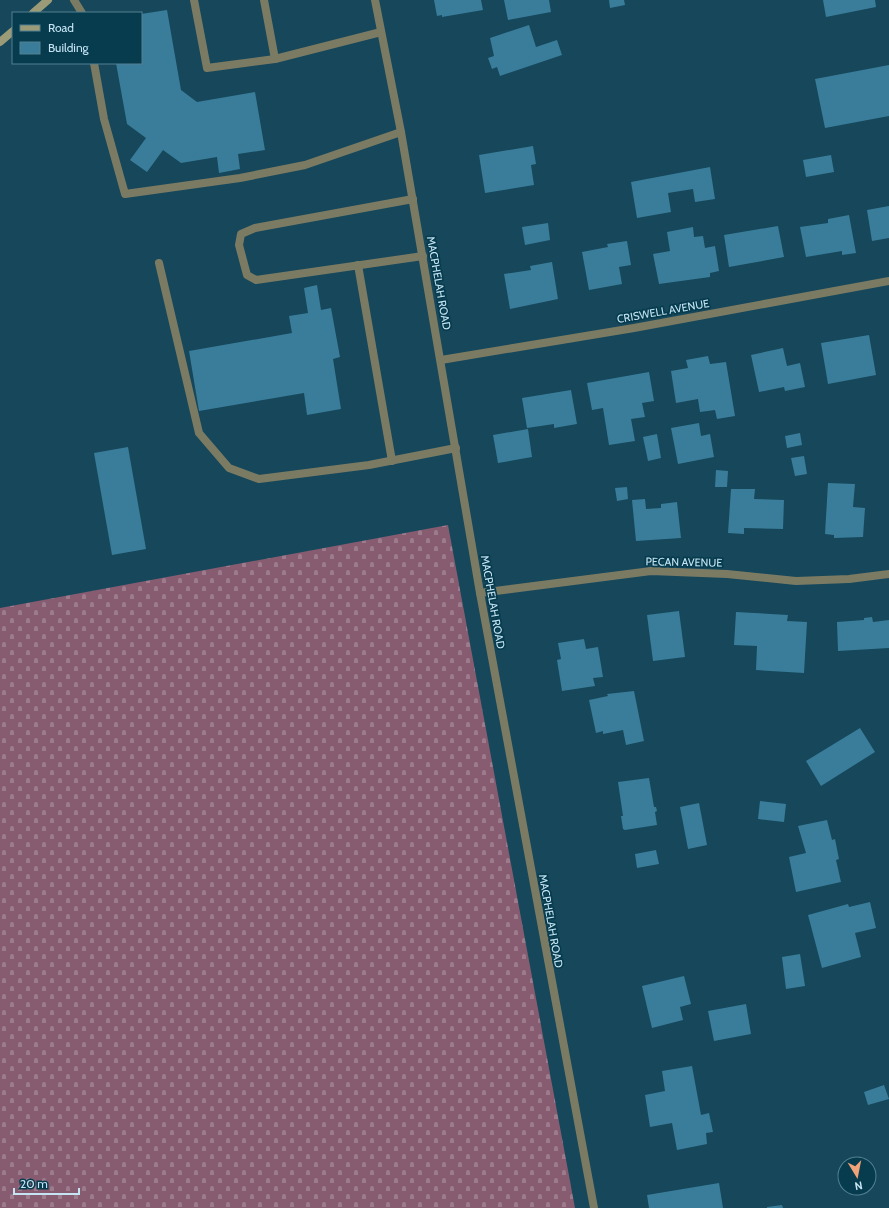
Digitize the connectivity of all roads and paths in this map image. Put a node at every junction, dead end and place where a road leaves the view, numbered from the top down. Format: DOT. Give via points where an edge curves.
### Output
graph roads {
  1 [pos="48,0"];
  2 [pos="74,0"];
  3 [pos="194,0"];
  4 [pos="264,0"];
  5 [pos="375,0"];
  6 [pos="34,12"];
  7 [pos="81,12"];
  8 [pos="12,32"];
  9 [pos="381,32"];
  10 [pos="0,42"];
  11 [pos="275,60"];
  12 [pos="94,64"];
  13 [pos="401,132"];
  14 [pos="412,199"];
  15 [pos="422,256"];
  16 [pos="159,263"];
  17 [pos="358,265"];
  18 [pos="889,281"];
  19 [pos="441,360"];
  20 [pos="456,448"];
  21 [pos="392,461"];
  22 [pos="889,574"];
  23 [pos="480,593"];
  24 [pos="594,1208"];
  1 -- 6 [label="main road"];
  2 -- 7 [label="street"];
  3 -- 11 [label="street" via="207,68"];
  4 -- 11 [label="street"];
  5 -- 9 [label="street, MACPHELAH ROAD"];
  8 -- 10 [label="main road"];
  9 -- 11 [label="street"];
  9 -- 13 [label="street, MACPHELAH ROAD"];
  12 -- 13 [label="street" via="104,119 125,194 240,178 305,165"];
  13 -- 14 [label="street, MACPHELAH ROAD"];
  14 -- 15 [label="street, MACPHELAH ROAD"];
  14 -- 17 [label="street" via="255,228 241,234 239,245 247,275 256,280"];
  15 -- 17 [label="street"];
  15 -- 19 [label="street, MACPHELAH ROAD"];
  16 -- 21 [label="street" via="199,433 229,468 259,479"];
  17 -- 21 [label="street"];
  18 -- 19 [label="street, CRISWELL AVENUE" via="634,328"];
  19 -- 20 [label="street, MACPHELAH ROAD"];
  20 -- 21 [label="street"];
  20 -- 23 [label="street, MACPHELAH ROAD"];
  22 -- 23 [label="street, PECAN AVENUE" via="796,581 727,574 651,571"];
  23 -- 24 [label="street, MACPHELAH ROAD"];
}
